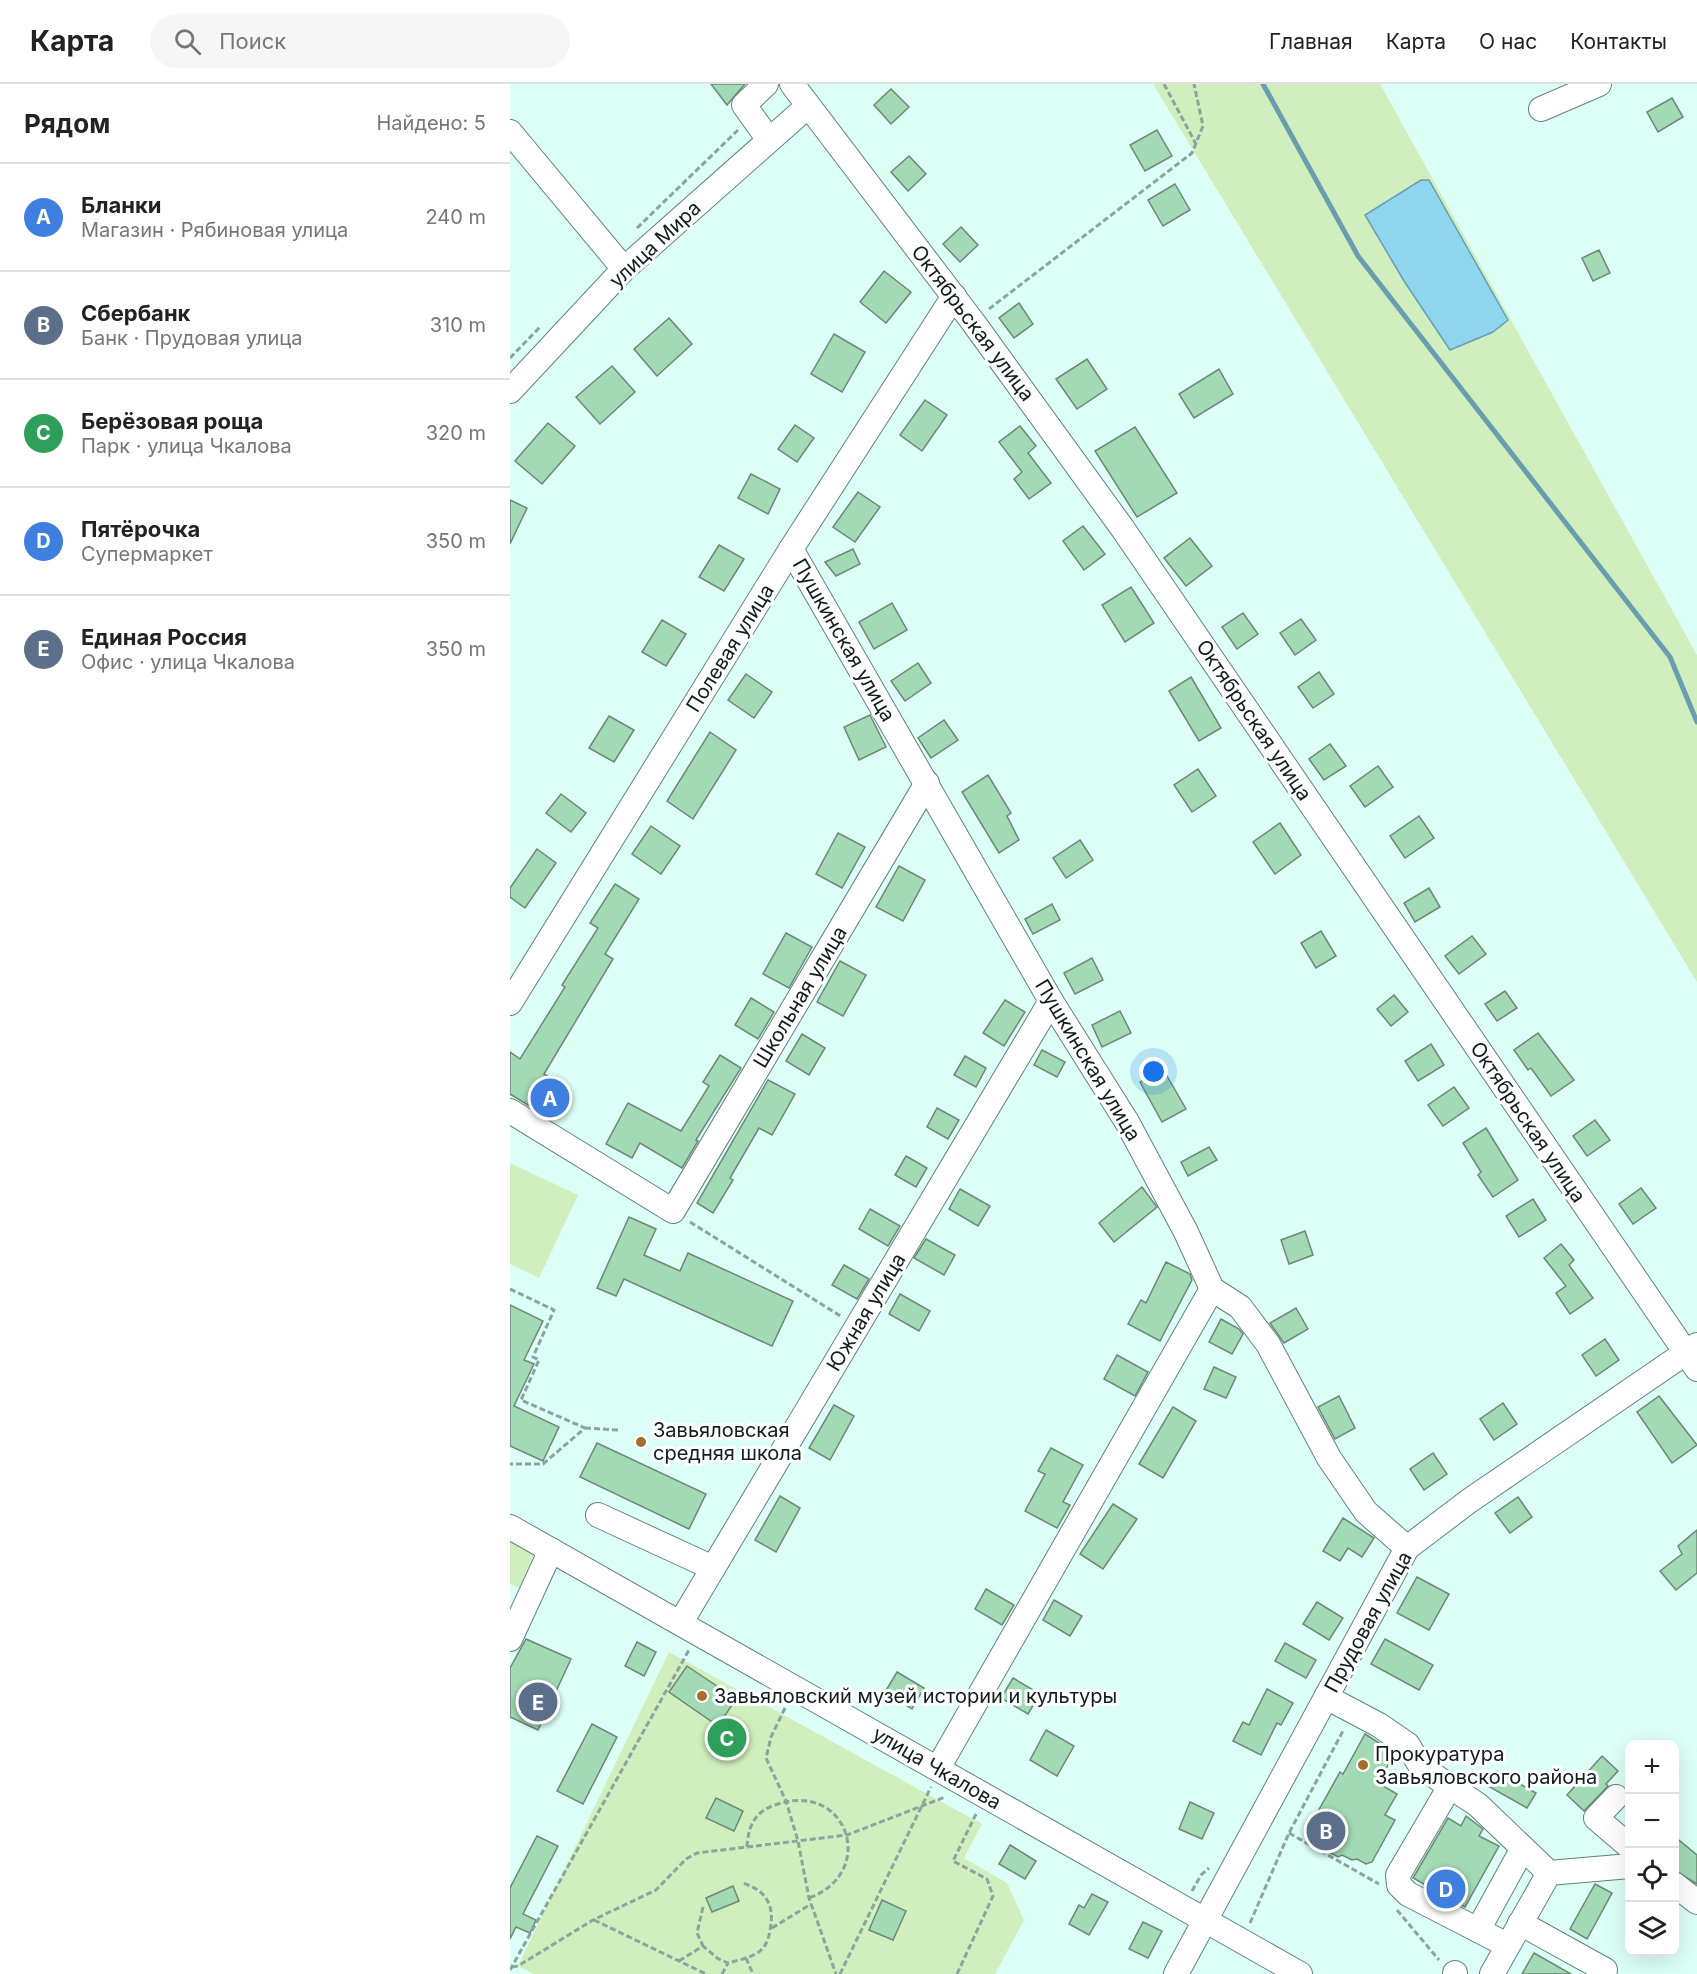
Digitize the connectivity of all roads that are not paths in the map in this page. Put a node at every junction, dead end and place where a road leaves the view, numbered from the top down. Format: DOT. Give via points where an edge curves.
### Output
graph roads {
  1 [pos="766,84"];
  2 [pos="1599,84"];
  3 [pos="800,91"];
  4 [pos="1540,109"];
  5 [pos="510,132"];
  6 [pos="769,140"];
  7 [pos="624,269"];
  8 [pos="954,296"];
  9 [pos="510,391"];
  10 [pos="791,549"];
  11 [pos="927,783"];
  12 [pos="1051,1001"];
  13 [pos="510,1003"];
  14 [pos="510,1111"];
  15 [pos="1212,1290"];
  16 [pos="1693,1356"];
  17 [pos="598,1515"];
  18 [pos="510,1527"];
  19 [pos="1407,1548"];
  20 [pos="551,1550"];
  21 [pos="713,1568"];
  22 [pos="681,1622"];
  23 [pos="510,1640"];
  24 [pos="1326,1697"];
  25 [pos="934,1777"];
  26 [pos="1449,1788"];
  27 [pos="1616,1797"];
  28 [pos="1625,1843"];
  29 [pos="1523,1848"];
  30 [pos="1625,1866"];
  31 [pos="1549,1873"];
  32 [pos="1679,1888"];
  33 [pos="1697,1902"];
  34 [pos="1205,1920"];
  35 [pos="1520,1923"];
  36 [pos="1478,1930"];
  37 [pos="1507,1945"];
  38 [pos="1605,1970"];
  39 [pos="1176,1974"];
  40 [pos="1300,1974"];
  41 [pos="1491,1974"];
  1 -- 6 [label="street" via="744,105"];
  2 -- 4 [label="street"];
  3 -- 6 [label="street, улица Мира"];
  3 -- 8 [label="street, Октябрьская улица"];
  5 -- 7 [label="street"];
  6 -- 7 [label="street, улица Мира"];
  7 -- 9 [label="street, улица Мира"];
  8 -- 10 [label="street, Полевая улица"];
  8 -- 16 [label="street, Октябрьская улица" via="1123,529"];
  10 -- 11 [label="street, Пушкинская улица"];
  10 -- 13 [label="street, Полевая улица"];
  11 -- 12 [label="street, Пушкинская улица"];
  11 -- 14 [label="street, Школьная улица" via="673,1211"];
  12 -- 15 [label="street, Пушкинская улица" via="1127,1122"];
  12 -- 21 [label="street, Южная улица"];
  15 -- 19 [label="street" via="1240,1307 1261,1335 1329,1458 1366,1512"];
  15 -- 25 [label="street"];
  16 -- 19 [label="street, Прудовая улица" via="1469,1501"];
  17 -- 21 [label="street"];
  18 -- 20 [label="street, улица Чкалова"];
  19 -- 24 [label="street, Прудовая улица"];
  20 -- 22 [label="street, улица Чкалова"];
  20 -- 23 [label="street"];
  21 -- 22 [label="street, Южная улица"];
  22 -- 25 [label="street, улица Чкалова"];
  24 -- 26 [label="street" via="1408,1745 1420,1767"];
  24 -- 34 [label="street, Прудовая улица"];
  25 -- 34 [label="street, улица Чкалова"];
  26 -- 29 [label="street" via="1478,1805"];
  26 -- 36 [label="street" via="1398,1875 1396,1888"];
  27 -- 28 [label="street" via="1596,1818"];
  29 -- 31 [label="street"];
  29 -- 36 [label="street"];
  30 -- 31 [label="street"];
  31 -- 35 [label="street"];
  32 -- 33 [label="street"];
  34 -- 39 [label="street, Прудовая улица"];
  34 -- 40 [label="street, улица Чкалова"];
  35 -- 37 [label="street"];
  35 -- 38 [label="street"];
  36 -- 37 [label="street"];
  37 -- 41 [label="street"];
}
